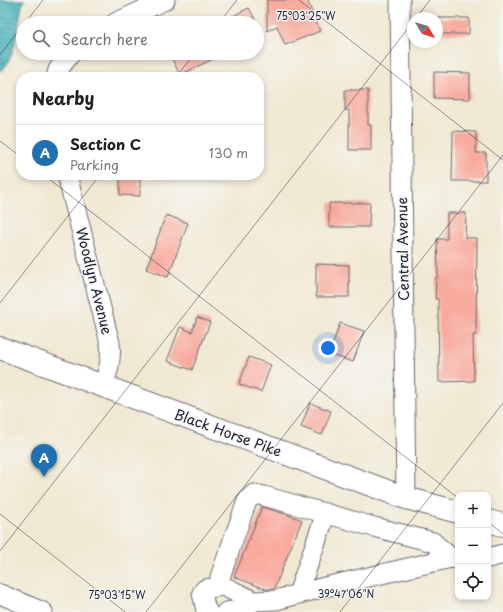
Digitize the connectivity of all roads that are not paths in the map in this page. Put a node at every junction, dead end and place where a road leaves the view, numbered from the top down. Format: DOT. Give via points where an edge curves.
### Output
graph roads {
  1 [pos="165,0"];
  2 [pos="400,0"];
  3 [pos="130,16"];
  4 [pos="69,180"];
  5 [pos="0,348"];
  6 [pos="103,386"];
  7 [pos="406,498"];
  8 [pos="455,511"];
  9 [pos="324,513"];
  10 [pos="491,522"];
  11 [pos="503,525"];
  12 [pos="503,554"];
  13 [pos="491,557"];
  14 [pos="454,558"];
  15 [pos="223,586"];
  16 [pos="0,594"];
  17 [pos="298,594"];
  18 [pos="254,601"];
  19 [pos="43,612"];
  20 [pos="208,612"];
  21 [pos="226,612"];
  1 -- 3 [label="street"];
  2 -- 7 [label="street, Central Avenue"];
  4 -- 6 [label="street, Woodlyn Avenue" via="110,343 110,364"];
  5 -- 6 [label="main road, Black Horse Pike"];
  6 -- 7 [label="main road, Black Horse Pike"];
  7 -- 8 [label="main road, Black Horse Pike"];
  9 -- 14 [label="street" via="433,542"];
  9 -- 15 [label="street" via="254,494 247,501 220,577"];
  9 -- 17 [label="street"];
  10 -- 11 [label="main road"];
  12 -- 13 [label="street"];
  14 -- 17 [label="street"];
  15 -- 18 [label="street"];
  15 -- 20 [label="street" via="205,589 202,593"];
  16 -- 19 [label="street"];
  17 -- 18 [label="street" via="276,600"];
  18 -- 21 [label="street" via="244,609"];
}
